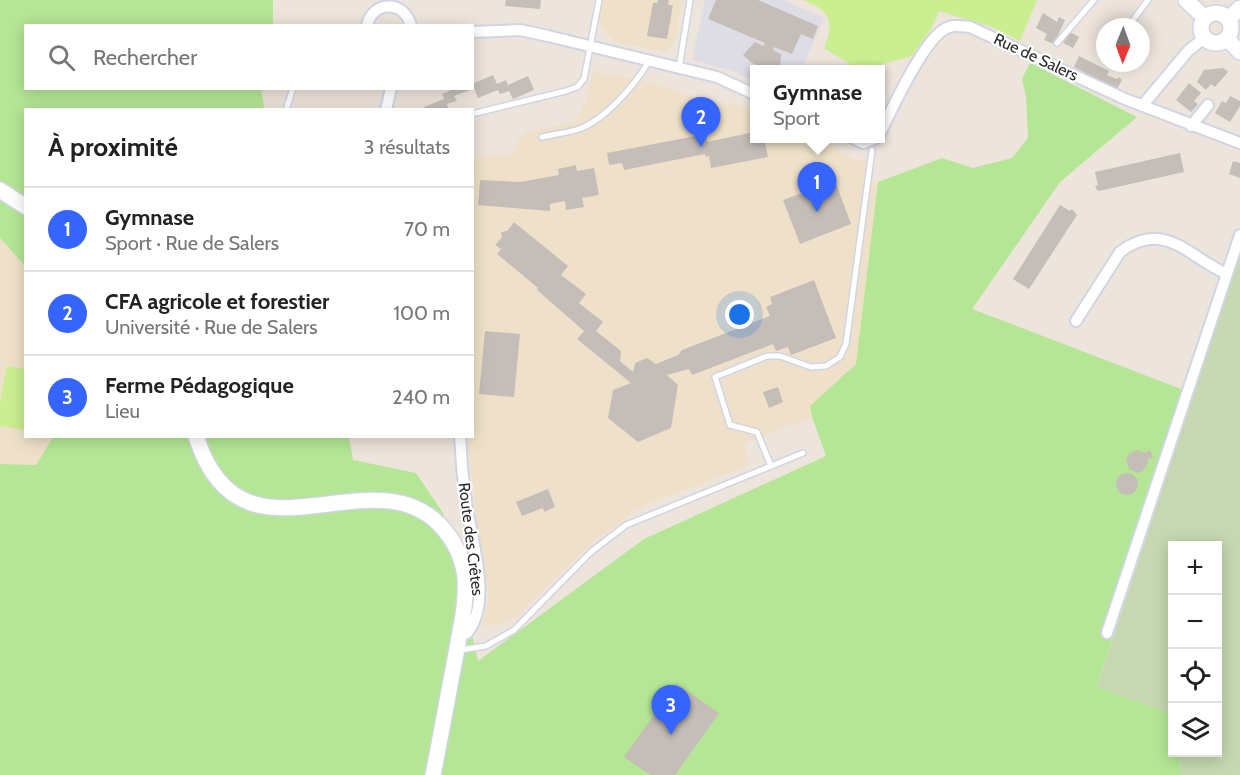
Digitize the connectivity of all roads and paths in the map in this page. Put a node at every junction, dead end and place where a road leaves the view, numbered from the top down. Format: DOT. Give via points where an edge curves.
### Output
graph roads {
  1 [pos="599,0"];
  2 [pos="690,0"];
  3 [pos="1094,0"];
  4 [pos="1148,0"];
  5 [pos="1186,0"];
  6 [pos="397,3"];
  7 [pos="1234,13"];
  8 [pos="1135,18"];
  9 [pos="1204,18"];
  10 [pos="368,24"];
  11 [pos="410,24"];
  12 [pos="474,32"];
  13 [pos="1204,38"];
  14 [pos="1227,39"];
  15 [pos="1057,43"];
  16 [pos="590,47"];
  17 [pos="1240,52"];
  18 [pos="650,61"];
  19 [pos="679,68"];
  20 [pos="292,90"];
  21 [pos="391,90"];
  22 [pos="750,91"];
  23 [pos="1208,105"];
  24 [pos="1142,106"];
  25 [pos="287,108"];
  26 [pos="386,108"];
  27 [pos="476,112"];
  28 [pos="885,123"];
  29 [pos="1191,126"];
  30 [pos="542,137"];
  31 [pos="1240,143"];
  32 [pos="872,150"];
  33 [pos="0,190"];
  34 [pos="24,206"];
  35 [pos="1240,235"];
  36 [pos="1227,274"];
  37 [pos="1076,321"];
  38 [pos="197,438"];
  39 [pos="460,438"];
  40 [pos="803,453"];
  41 [pos="771,466"];
  42 [pos="1107,633"];
  43 [pos="460,634"];
  44 [pos="456,651"];
  45 [pos="433,775"];
  1 -- 16 [label="lane"];
  2 -- 19 [label="lane"];
  3 -- 15 [label="lane"];
  4 -- 8 [label="lane"];
  5 -- 9 [label="street"];
  6 -- 10 [label="street" via="375,10"];
  6 -- 11 [label="street"];
  7 -- 9 [label="street"];
  7 -- 14 [label="street"];
  9 -- 13 [label="street" via="1200,27"];
  12 -- 16 [label="street" via="520,30"];
  13 -- 14 [label="street" via="1214,44"];
  13 -- 24 [label="street" via="1188,51"];
  14 -- 17 [label="street"];
  16 -- 18 [label="street"];
  16 -- 27 [label="lane" via="584,79 577,87"];
  18 -- 19 [label="street"];
  18 -- 30 [label="lane" via="637,80 597,120"];
  19 -- 22 [label="street" via="717,77"];
  20 -- 25 [label="lane"];
  21 -- 26 [label="street"];
  23 -- 29 [label="street"];
  24 -- 28 [label="street, Rue de Salers" via="970,27 956,25 933,39"];
  24 -- 29 [label="street, Rue de Salers"];
  29 -- 31 [label="street, Rue de Salers"];
  32 -- 41 [label="lane" via="846,344 840,357 826,366 811,367 780,356 767,356 715,377 730,425 757,432"];
  33 -- 34 [label="street"];
  35 -- 36 [label="street"];
  36 -- 37 [label="street" via="1167,240 1128,245"];
  36 -- 42 [label="street"];
  38 -- 43 [label="street" via="219,482 252,503 284,509 389,500 414,507 430,517 453,540 462,561 465,591"];
  39 -- 43 [label="street, Route des Crêtes" via="480,591 472,627"];
  40 -- 41 [label="lane"];
  41 -- 44 [label="lane" via="626,525 591,552 514,630 486,646"];
  43 -- 44 [label="street, Route des Crêtes"];
  44 -- 45 [label="street, Route des Crêtes"];
}
